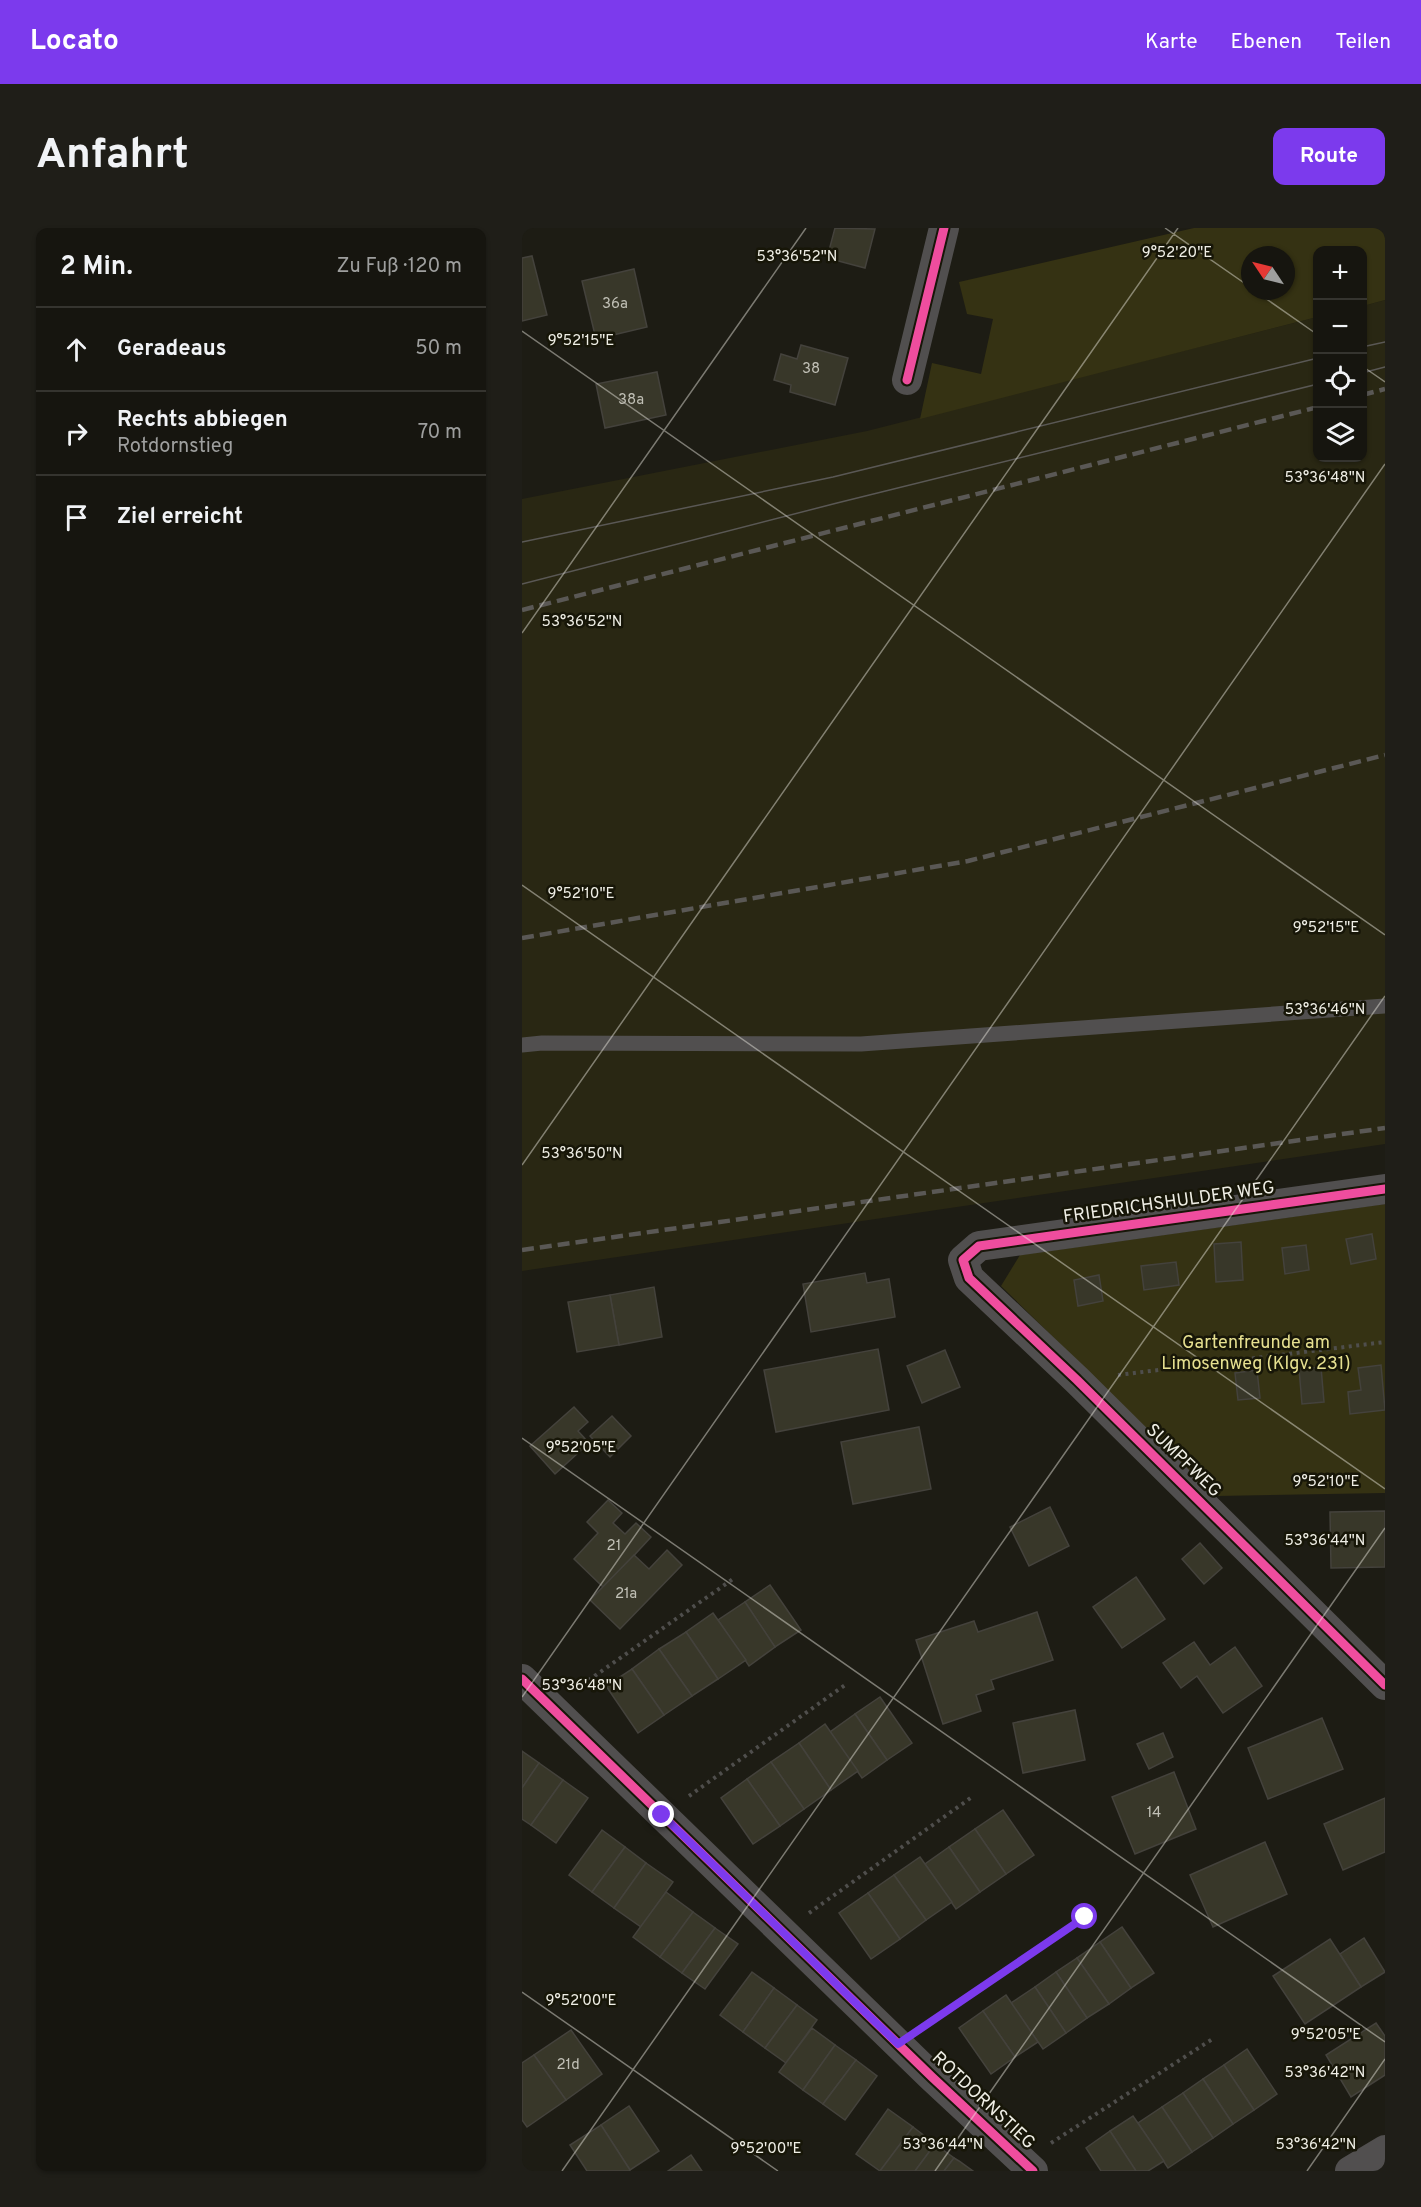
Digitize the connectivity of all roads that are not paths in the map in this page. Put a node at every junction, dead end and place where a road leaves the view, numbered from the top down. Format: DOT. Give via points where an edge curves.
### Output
graph roads {
  1 [pos="944,228"];
  2 [pos="907,380"];
  3 [pos="1385,1006"];
  4 [pos="522,1045"];
  5 [pos="1385,1189"];
  6 [pos="963,1260"];
  7 [pos="522,1679"];
  8 [pos="1385,1685"];
  9 [pos="1385,2150"];
  10 [pos="1028,2166"];
  11 [pos="1350,2171"];
  1 -- 2 [label="street"];
  3 -- 4 [label="lane" via="861,1044"];
  5 -- 6 [label="street, FRIEDRICHSHULDER WEG" via="979,1246"];
  6 -- 8 [label="street, SUMPFWEG" via="969,1278"];
  7 -- 10 [label="street, ROTDORNSTIEG"];
  9 -- 11 [label="street"];
}
